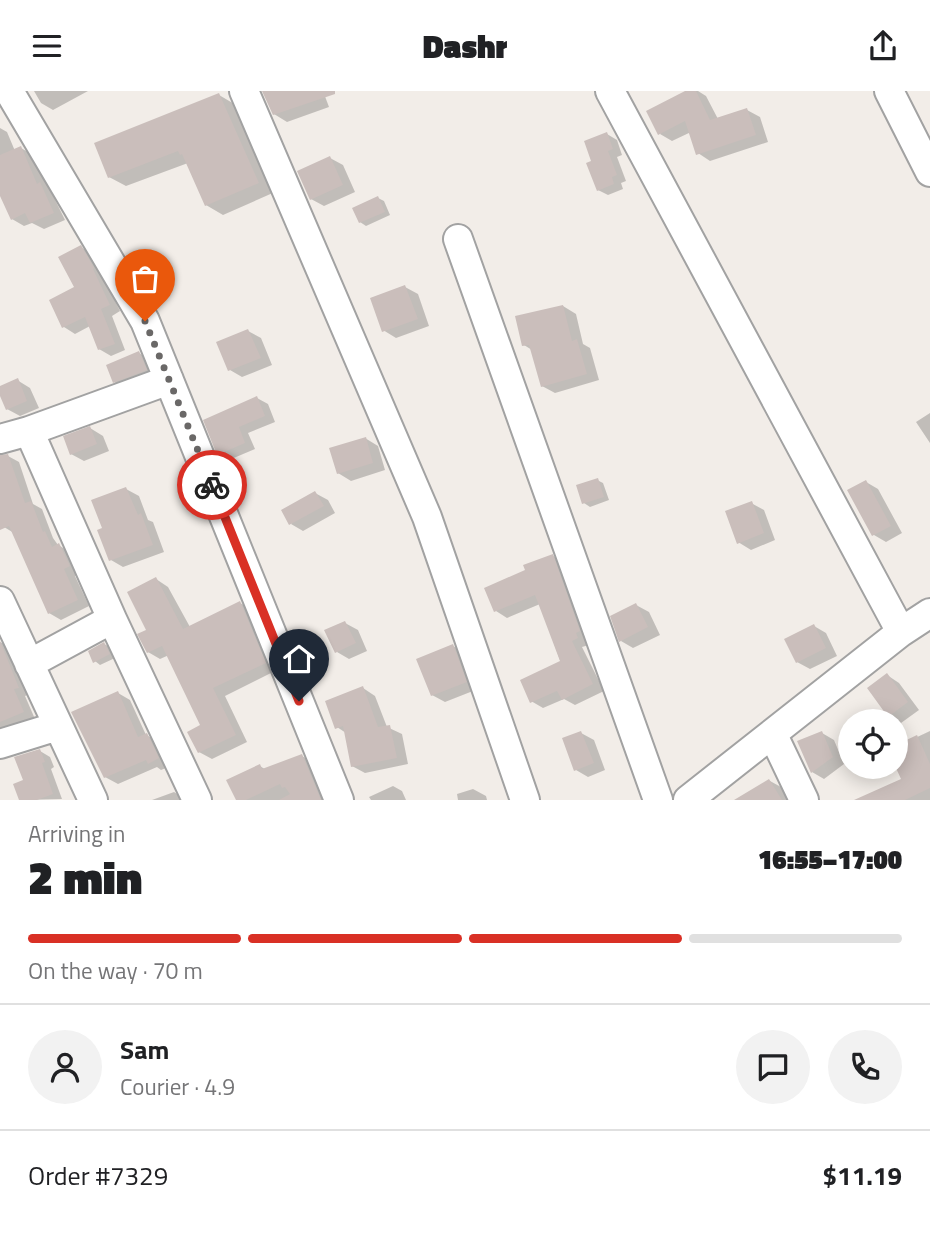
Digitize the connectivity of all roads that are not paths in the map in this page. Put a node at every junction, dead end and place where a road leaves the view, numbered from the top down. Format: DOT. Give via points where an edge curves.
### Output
graph roads {
  1 [pos="9,91"];
  2 [pos="244,91"];
  3 [pos="610,91"];
  4 [pos="889,91"];
  5 [pos="930,172"];
  6 [pos="458,239"];
  7 [pos="169,380"];
  8 [pos="29,431"];
  9 [pos="0,439"];
  10 [pos="0,601"];
  11 [pos="930,613"];
  12 [pos="112,619"];
  13 [pos="901,632"];
  14 [pos="29,664"];
  15 [pos="58,726"];
  16 [pos="773,735"];
  17 [pos="0,744"];
  18 [pos="93,800"];
  19 [pos="197,800"];
  20 [pos="339,800"];
  21 [pos="526,800"];
  22 [pos="658,800"];
  23 [pos="688,800"];
  24 [pos="804,800"];
  1 -- 7 [label="street" via="145,321"];
  2 -- 21 [label="street" via="427,517"];
  3 -- 13 [label="street"];
  4 -- 5 [label="street"];
  6 -- 22 [label="street"];
  7 -- 8 [label="street"];
  7 -- 20 [label="street"];
  8 -- 9 [label="street"];
  8 -- 12 [label="street"];
  10 -- 14 [label="street"];
  11 -- 13 [label="street"];
  12 -- 14 [label="street"];
  12 -- 19 [label="street"];
  13 -- 16 [label="street"];
  14 -- 15 [label="street"];
  15 -- 17 [label="street"];
  15 -- 18 [label="street"];
  16 -- 23 [label="street"];
  16 -- 24 [label="street"];
}
